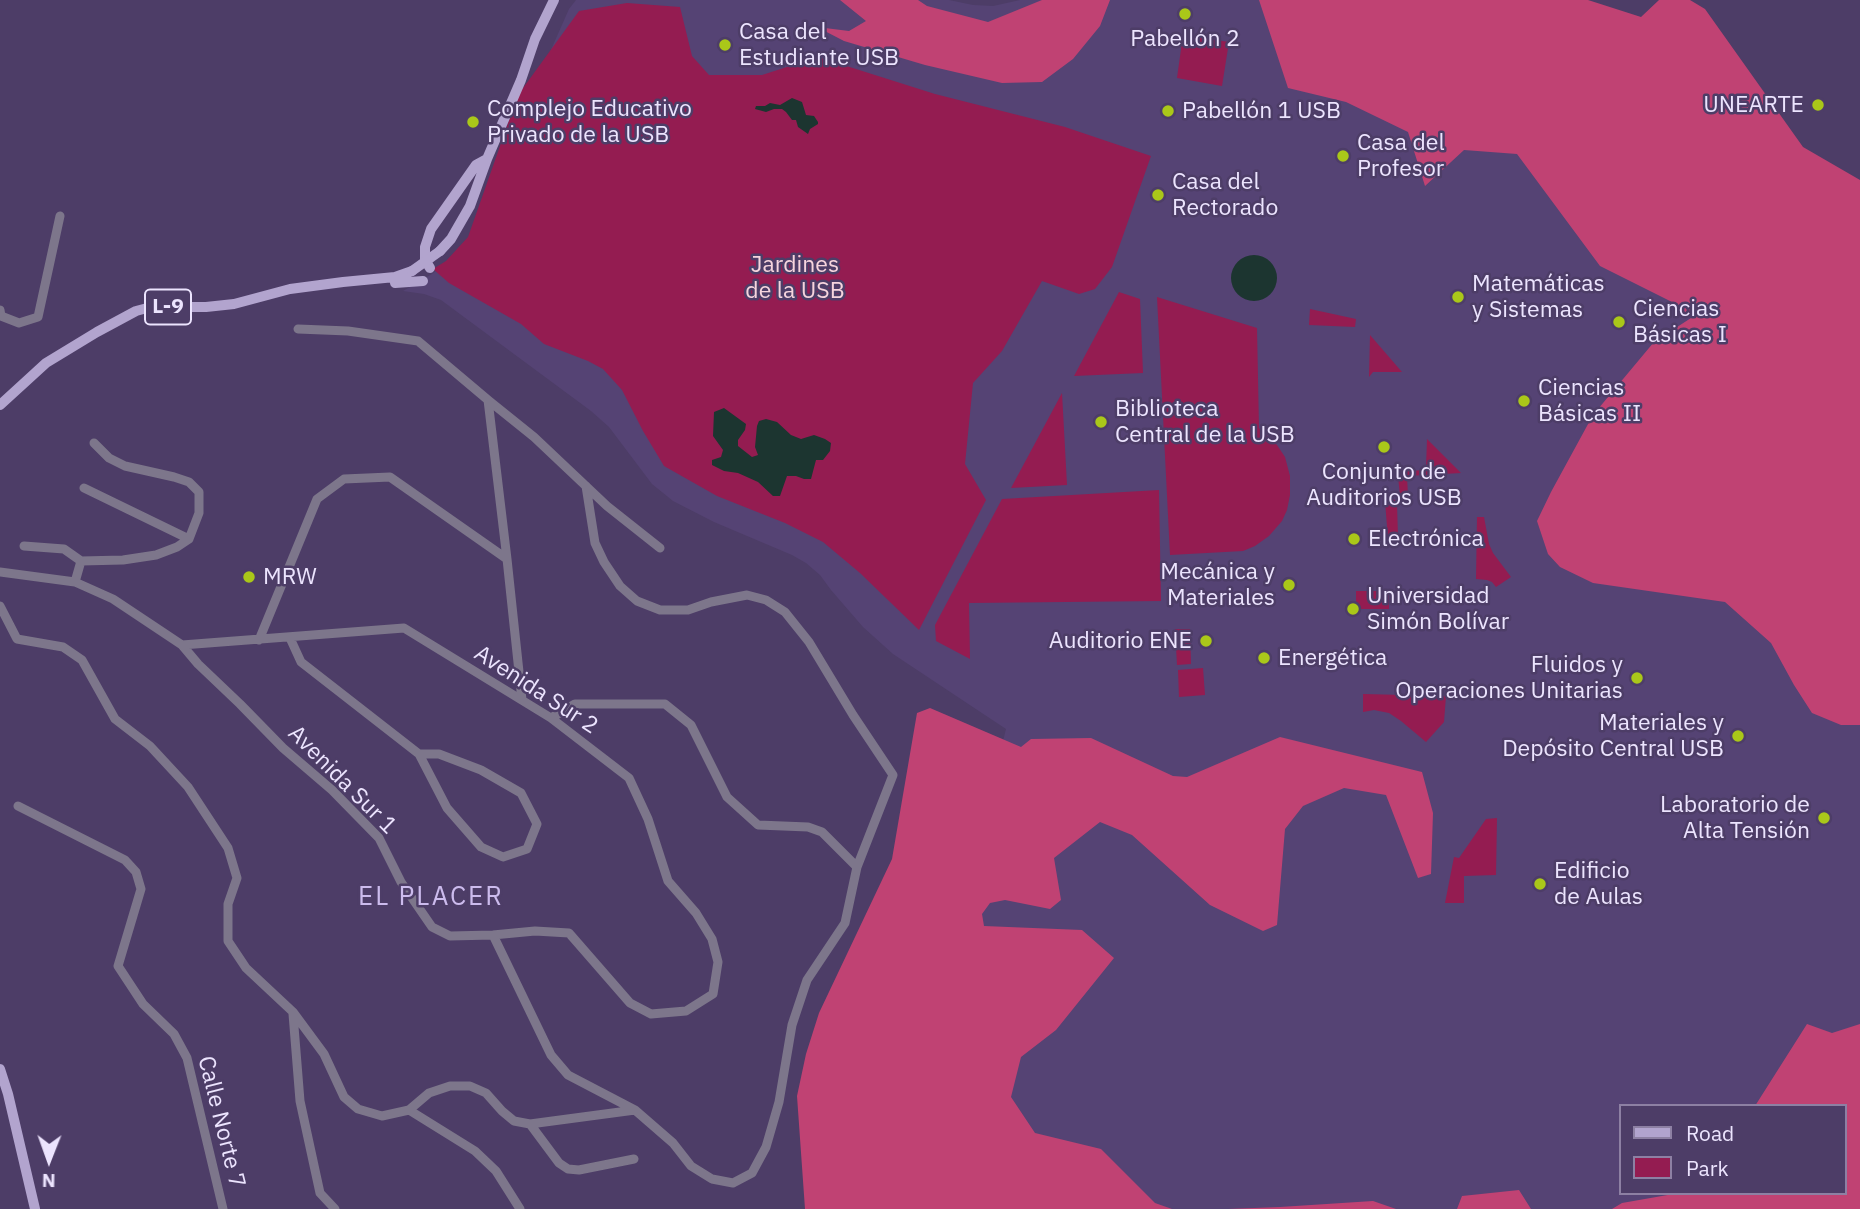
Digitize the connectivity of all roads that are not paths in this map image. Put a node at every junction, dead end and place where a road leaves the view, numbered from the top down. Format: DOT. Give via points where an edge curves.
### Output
graph roads {
  1 [pos="554,0"];
  2 [pos="487,159"];
  3 [pos="60,216"];
  4 [pos="430,268"];
  5 [pos="364,281"];
  6 [pos="424,281"];
  7 [pos="0,310"];
  8 [pos="299,329"];
  9 [pos="488,400"];
  10 [pos="0,405"];
  11 [pos="94,443"];
  12 [pos="586,486"];
  13 [pos="84,488"];
  14 [pos="189,539"];
  15 [pos="24,546"];
  16 [pos="660,548"];
  17 [pos="507,559"];
  18 [pos="81,561"];
  19 [pos="0,572"];
  20 [pos="75,582"];
  21 [pos="0,606"];
  22 [pos="290,638"];
  23 [pos="259,640"];
  24 [pos="182,645"];
  25 [pos="522,701"];
  26 [pos="551,718"];
  27 [pos="419,754"];
  28 [pos="18,806"];
  29 [pos="857,867"];
  30 [pos="493,935"];
  31 [pos="713,994"];
  32 [pos="293,1012"];
  33 [pos="0,1069"];
  34 [pos="409,1110"];
  35 [pos="635,1110"];
  36 [pos="530,1124"];
  37 [pos="634,1159"];
  38 [pos="35,1209"];
  39 [pos="223,1209"];
  40 [pos="335,1209"];
  41 [pos="520,1209"];
  1 -- 2 [label="main road, L-9"];
  2 -- 4 [label="main road" via="476,165 431,229 425,247"];
  2 -- 5 [label="main road, L-9, bridge" via="470,206 440,251 412,271"];
  3 -- 7 [label="street" via="38,317 19,323 1,316"];
  5 -- 6 [label="main road"];
  5 -- 10 [label="main road, L-9" via="290,289 234,304 136,311 46,363"];
  8 -- 9 [label="street" via="418,341"];
  9 -- 12 [label="street"];
  9 -- 17 [label="street"];
  11 -- 14 [label="street" via="125,466 189,482 199,492 199,513"];
  12 -- 16 [label="street"];
  12 -- 29 [label="street" via="595,543 621,586 637,601 660,610 688,610 747,595 785,612 809,642 893,775"];
  13 -- 14 [label="street"];
  14 -- 18 [label="street" via="156,555"];
  15 -- 18 [label="street" via="64,549"];
  17 -- 23 [label="street" via="390,477 344,479 317,499"];
  17 -- 25 [label="street"];
  18 -- 20 [label="street"];
  19 -- 20 [label="street, Avenida Sur 1"];
  20 -- 24 [label="street, Avenida Sur 1" via="113,599"];
  21 -- 32 [label="street" via="17,639 63,647 82,660 115,719 150,746 188,787 228,848 237,878 229,904 228,941 246,968"];
  22 -- 23 [label="street, Avenida Sur 2"];
  22 -- 25 [label="street, Avenida Sur 2" via="404,628"];
  22 -- 27 [label="street" via="301,662"];
  23 -- 24 [label="street, Avenida Sur 2"];
  24 -- 30 [label="street, Avenida Sur 1" via="379,838 401,882 432,927 450,936"];
  25 -- 26 [label="street, Avenida Sur 2"];
  26 -- 29 [label="street" via="575,704 665,704 691,725 727,797 758,825 822,832"];
  26 -- 31 [label="street, Avenida Sur 2" via="629,778 668,881 712,939 718,962"];
  27 -- 27 [label="street" via="447,808 481,848 503,857 527,849 537,824 521,793 481,770 439,754"];
  28 -- 39 [label="street, Calle Norte 7" via="125,860 136,872 141,889 118,966 143,1004 174,1034 187,1058"];
  29 -- 35 [label="street" via="845,923 807,980 792,1025 779,1102 766,1147 752,1173 733,1183 712,1179 691,1166 674,1143"];
  30 -- 31 [label="street, Avenida Sur 1" via="569,933 630,1003 651,1014 686,1011"];
  30 -- 35 [label="street" via="551,1055 568,1075"];
  32 -- 34 [label="street" via="324,1054 344,1097 358,1109 382,1116"];
  32 -- 40 [label="street" via="300,1101 320,1193"];
  33 -- 38 [label="main road"];
  34 -- 36 [label="street" via="429,1093 470,1086 486,1093 514,1121"];
  34 -- 41 [label="street" via="475,1151 496,1171"];
  35 -- 36 [label="street"];
  36 -- 37 [label="street" via="559,1163 568,1168"];
}
